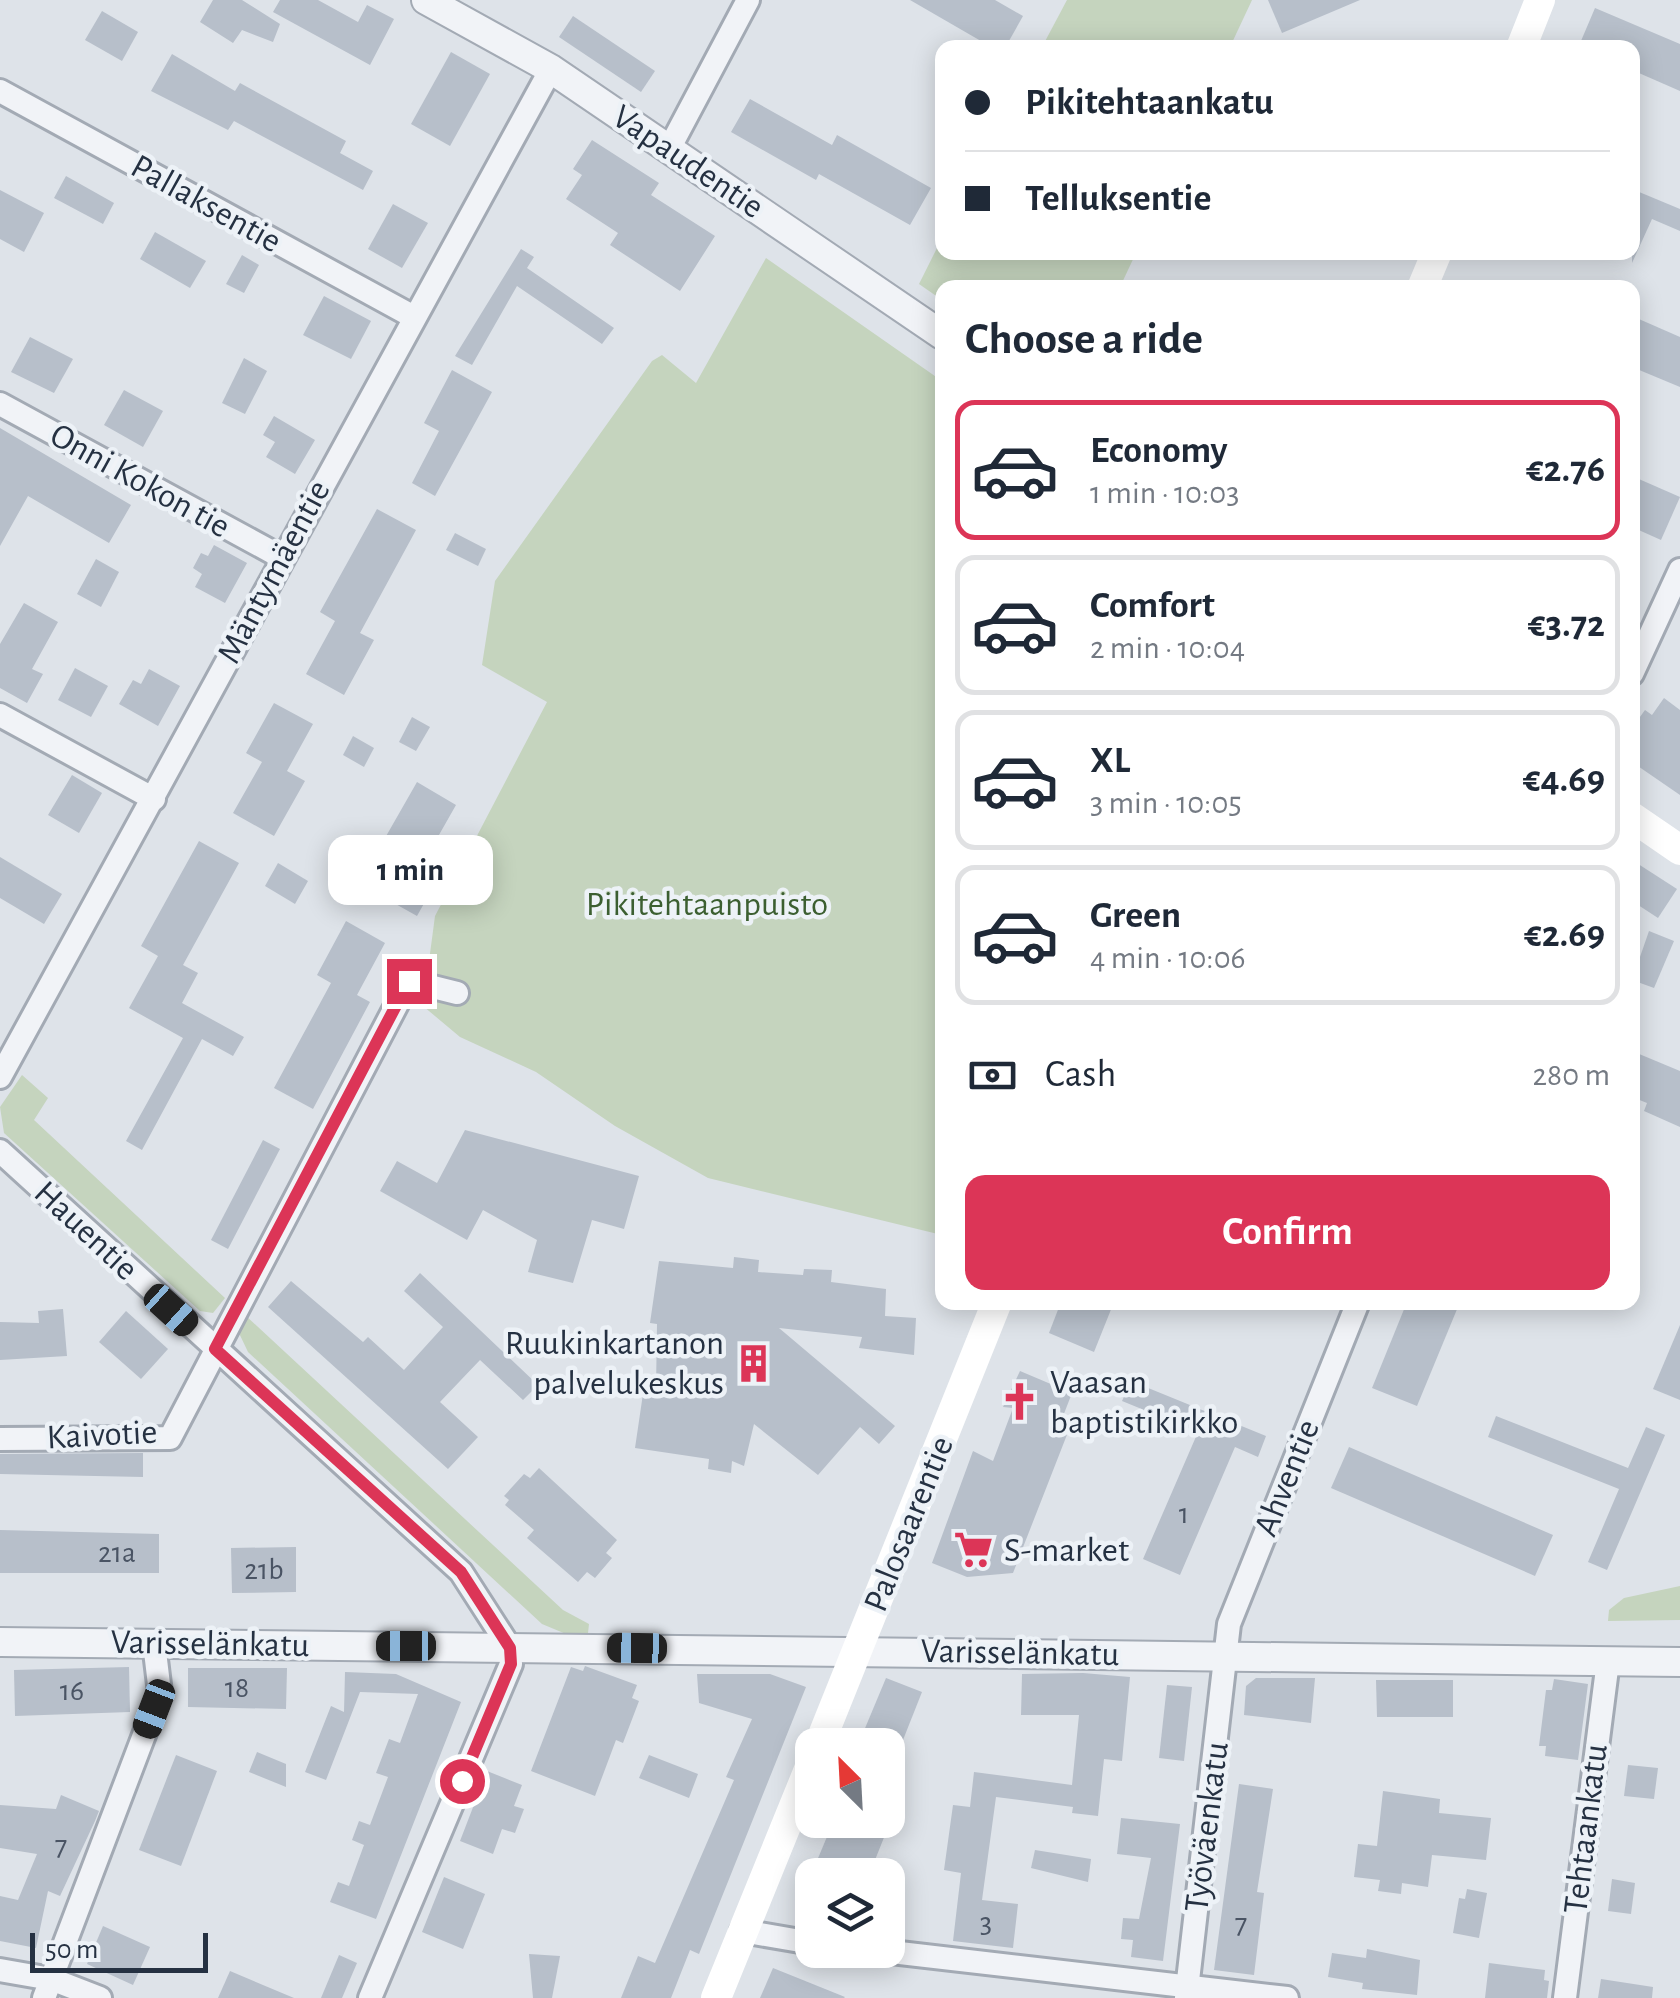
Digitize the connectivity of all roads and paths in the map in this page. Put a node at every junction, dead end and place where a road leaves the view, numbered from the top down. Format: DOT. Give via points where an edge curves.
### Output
graph roads {
  1 [pos="426,0"];
  2 [pos="748,0"];
  3 [pos="1540,0"];
  4 [pos="1524,40"];
  5 [pos="551,68"];
  6 [pos="0,92"];
  7 [pos="669,149"];
  8 [pos="412,316"];
  9 [pos="935,330"];
  10 [pos="0,404"];
  11 [pos="281,558"];
  12 [pos="1678,578"];
  13 [pos="1640,657"];
  14 [pos="0,715"];
  15 [pos="154,799"];
  16 [pos="1640,822"];
  17 [pos="1680,850"];
  18 [pos="458,993"];
  19 [pos="0,1076"];
  20 [pos="0,1151"];
  21 [pos="993,1310"];
  22 [pos="1355,1310"];
  23 [pos="215,1349"];
  24 [pos="0,1440"];
  25 [pos="0,1642"];
  26 [pos="154,1644"];
  27 [pos="510,1648"];
  28 [pos="860,1649"];
  29 [pos="1227,1656"];
  30 [pos="1608,1661"];
  31 [pos="1680,1662"];
  32 [pos="827,1728"];
  33 [pos="795,1803"];
  34 [pos="742,1931"];
  35 [pos="795,1940"];
  36 [pos="905,1954"];
  37 [pos="0,1970"];
  38 [pos="48,1989"];
  39 [pos="1186,1992"];
  40 [pos="100,1998"];
  41 [pos="370,1998"];
  42 [pos="716,1998"];
  43 [pos="1288,1998"];
  44 [pos="1565,1998"];
  1 -- 5 [label="street, Vapaudentie"];
  2 -- 7 [label="street"];
  3 -- 4 [label="main road"];
  5 -- 7 [label="street, Vapaudentie"];
  5 -- 8 [label="street, Mäntymäentie"];
  6 -- 8 [label="street, Pallaksentie"];
  7 -- 9 [label="street, Vapaudentie"];
  8 -- 11 [label="street, Mäntymäentie"];
  10 -- 11 [label="street, Onni Kokon tie"];
  11 -- 15 [label="street, Mäntymäentie"];
  12 -- 13 [label="street"];
  14 -- 15 [label="street"];
  15 -- 19 [label="street, Mäntymäentie"];
  16 -- 17 [label="main road"];
  18 -- 23 [label="street" via="409,981"];
  20 -- 23 [label="street, Hauentie"];
  21 -- 28 [label="main road, Palosaarentie"];
  22 -- 29 [label="street, Ahventie" via="1229,1624"];
  23 -- 24 [label="street, Kaivotie" via="170,1438"];
  23 -- 27 [label="street, Hauentie" via="461,1572"];
  25 -- 26 [label="street, Varisselänkatu"];
  26 -- 27 [label="street, Varisselänkatu"];
  26 -- 38 [label="street" via="160,1693"];
  27 -- 28 [label="street, Varisselänkatu"];
  27 -- 41 [label="street" via="511,1664"];
  28 -- 29 [label="street, Varisselänkatu"];
  28 -- 32 [label="main road, Palosaarentie"];
  29 -- 30 [label="street, Varisselänkatu"];
  29 -- 39 [label="street, Työväenkatu"];
  30 -- 31 [label="street, Varisselänkatu"];
  30 -- 44 [label="street, Tehtaankatu"];
  33 -- 34 [label="main road"];
  34 -- 35 [label="street"];
  34 -- 42 [label="main road"];
  36 -- 39 [label="street"];
  37 -- 38 [label="street"];
  38 -- 40 [label="street"];
  39 -- 43 [label="street"];
}
